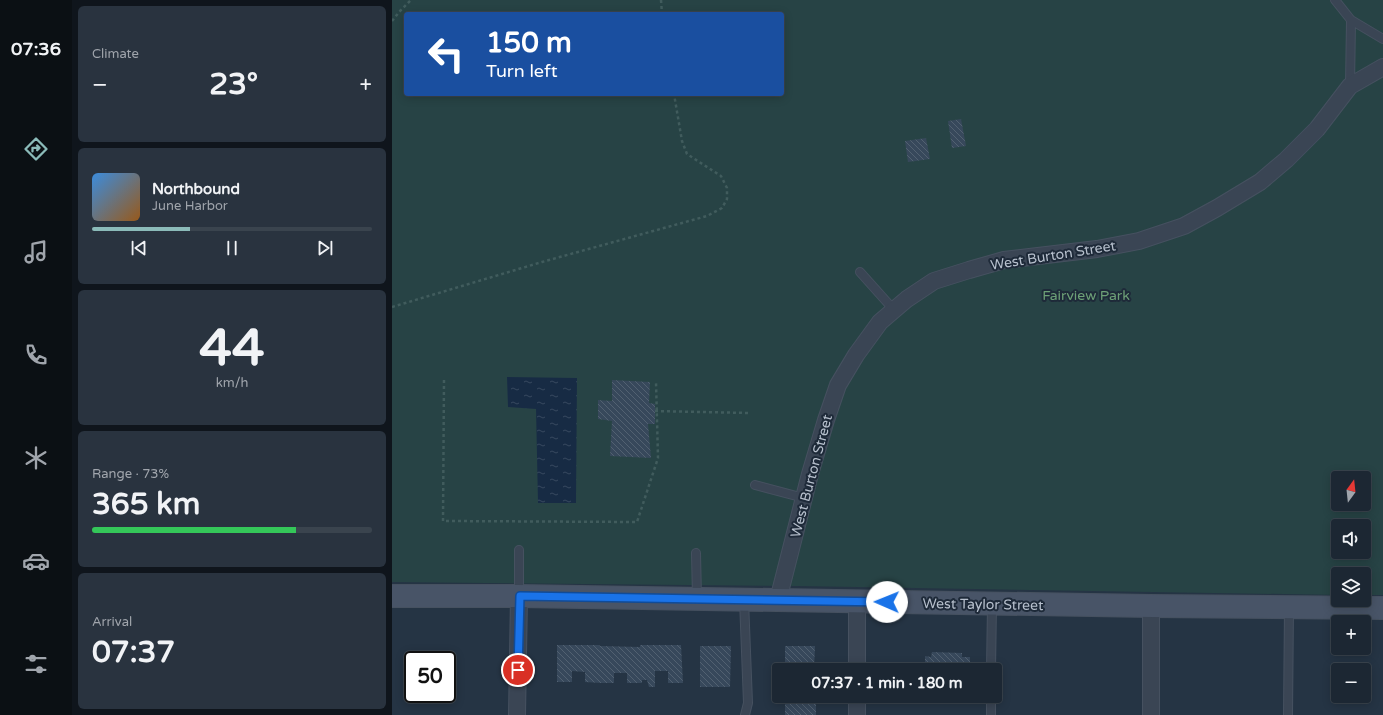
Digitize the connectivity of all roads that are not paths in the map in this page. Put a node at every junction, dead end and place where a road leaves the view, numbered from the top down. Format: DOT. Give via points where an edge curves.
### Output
graph roads {
  1 [pos="1335,0"];
  2 [pos="1351,20"];
  3 [pos="1383,39"];
  4 [pos="1383,67"];
  5 [pos="1350,86"];
  6 [pos="860,272"];
  7 [pos="894,310"];
  8 [pos="755,485"];
  9 [pos="804,498"];
  10 [pos="519,550"];
  11 [pos="696,553"];
  12 [pos="392,596"];
  13 [pos="520,596"];
  14 [pos="696,598"];
  15 [pos="744,600"];
  16 [pos="778,600"];
  17 [pos="857,602"];
  18 [pos="992,604"];
  19 [pos="1151,606"];
  20 [pos="1289,607"];
  21 [pos="1383,608"];
  22 [pos="857,663"];
  23 [pos="991,663"];
  24 [pos="857,703"];
  25 [pos="991,703"];
  26 [pos="517,715"];
  27 [pos="745,715"];
  28 [pos="857,715"];
  29 [pos="991,715"];
  30 [pos="1151,715"];
  31 [pos="1288,715"];
  1 -- 2 [label="lane"];
  2 -- 3 [label="lane"];
  2 -- 5 [label="lane"];
  4 -- 5 [label="street, West Burton Street"];
  5 -- 7 [label="street, West Burton Street" via="1317,128 1260,182 1184,226 1139,242 1097,250 1004,260 969,270 934,281"];
  6 -- 7 [label="lane"];
  7 -- 9 [label="street, West Burton Street" via="880,322 838,385"];
  8 -- 9 [label="lane"];
  9 -- 16 [label="street, West Burton Street"];
  10 -- 13 [label="lane"];
  11 -- 14 [label="lane"];
  12 -- 13 [label="main road, West Taylor Street"];
  13 -- 14 [label="main road, West Taylor Street"];
  13 -- 26 [label="street"];
  14 -- 15 [label="main road, West Taylor Street"];
  15 -- 16 [label="main road, West Taylor Street"];
  15 -- 27 [label="lane" via="748,703"];
  16 -- 17 [label="main road, West Taylor Street"];
  17 -- 18 [label="main road, West Taylor Street"];
  17 -- 22 [label="street"];
  18 -- 19 [label="main road, West Taylor Street"];
  18 -- 23 [label="lane"];
  19 -- 20 [label="main road, West Taylor Street"];
  19 -- 30 [label="street"];
  20 -- 21 [label="main road, West Taylor Street"];
  20 -- 31 [label="lane"];
  24 -- 28 [label="street"];
  25 -- 29 [label="lane"];
}
